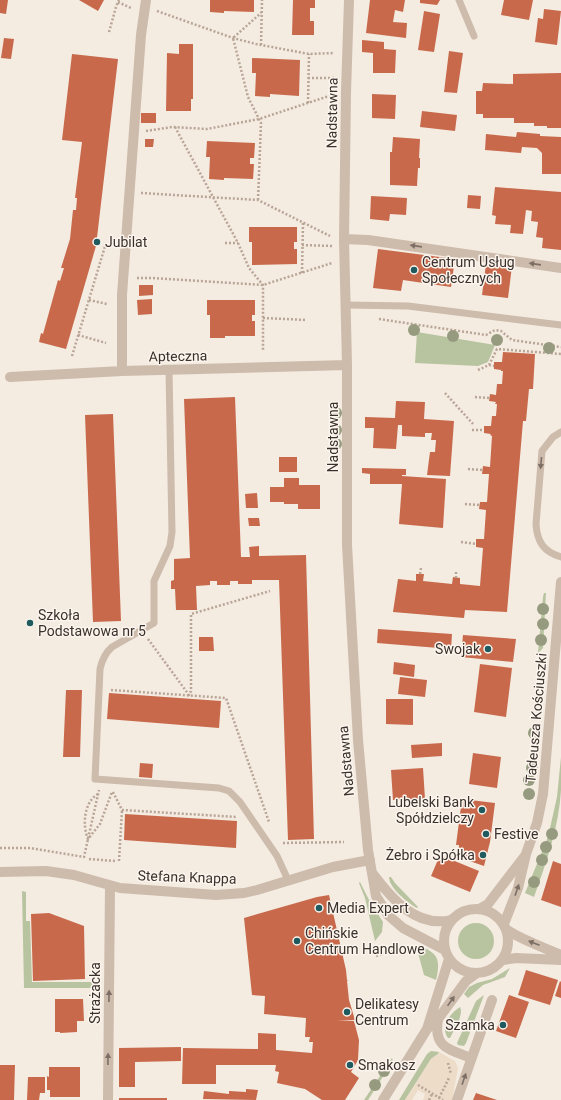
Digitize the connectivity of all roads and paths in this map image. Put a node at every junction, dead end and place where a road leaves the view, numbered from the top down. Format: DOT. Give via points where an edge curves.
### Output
graph roads {
  1 [pos="262,0"];
  2 [pos="349,0"];
  3 [pos="459,0"];
  4 [pos="119,1"];
  5 [pos="145,3"];
  6 [pos="131,8"];
  7 [pos="261,13"];
  8 [pos="109,32"];
  9 [pos="474,36"];
  10 [pos="234,38"];
  11 [pos="261,45"];
  12 [pos="334,53"];
  13 [pos="309,54"];
  14 [pos="308,78"];
  15 [pos="334,78"];
  16 [pos="333,95"];
  17 [pos="308,103"];
  18 [pos="259,119"];
  19 [pos="174,127"];
  20 [pos="134,129"];
  21 [pos="129,192"];
  22 [pos="213,197"];
  23 [pos="258,200"];
  24 [pos="303,222"];
  25 [pos="332,237"];
  26 [pos="344,239"];
  27 [pos="106,243"];
  28 [pos="225,243"];
  29 [pos="238,243"];
  30 [pos="302,244"];
  31 [pos="332,246"];
  32 [pos="332,262"];
  33 [pos="561,268"];
  34 [pos="302,273"];
  35 [pos="123,279"];
  36 [pos="263,285"];
  37 [pos="89,300"];
  38 [pos="107,304"];
  39 [pos="345,305"];
  40 [pos="263,318"];
  41 [pos="372,318"];
  42 [pos="307,320"];
  43 [pos="561,325"];
  44 [pos="78,334"];
  45 [pos="106,343"];
  46 [pos="561,347"];
  47 [pos="263,350"];
  48 [pos="561,354"];
  49 [pos="72,356"];
  50 [pos="489,365"];
  51 [pos="347,366"];
  52 [pos="494,366"];
  53 [pos="169,370"];
  54 [pos="478,370"];
  55 [pos="122,371"];
  56 [pos="10,377"];
  57 [pos="445,393"];
  58 [pos="475,397"];
  59 [pos="489,398"];
  60 [pos="473,424"];
  61 [pos="472,430"];
  62 [pos="484,430"];
  63 [pos="561,432"];
  64 [pos="468,469"];
  65 [pos="483,470"];
  66 [pos="465,504"];
  67 [pos="479,505"];
  68 [pos="461,542"];
  69 [pos="476,544"];
  70 [pos="561,558"];
  71 [pos="421,568"];
  72 [pos="456,571"];
  73 [pos="420,574"];
  74 [pos="456,578"];
  75 [pos="561,582"];
  76 [pos="270,591"];
  77 [pos="142,630"];
  78 [pos="99,689"];
  79 [pos="189,695"];
  80 [pos="99,794"];
  81 [pos="97,801"];
  82 [pos="122,810"];
  83 [pos="251,818"];
  84 [pos="272,829"];
  85 [pos="88,839"];
  86 [pos="344,842"];
  87 [pos="277,844"];
  88 [pos="0,848"];
  89 [pos="526,854"];
  90 [pos="89,859"];
  91 [pos="370,860"];
  92 [pos="115,861"];
  93 [pos="119,862"];
  94 [pos="0,872"];
  95 [pos="372,872"];
  96 [pos="288,880"];
  97 [pos="110,886"];
  98 [pos="479,909"];
  99 [pos="451,920"];
  100 [pos="506,927"];
  101 [pos="412,946"];
  102 [pos="447,954"];
  103 [pos="561,955"];
  104 [pos="376,956"];
  105 [pos="503,960"];
  106 [pos="561,960"];
  107 [pos="477,973"];
  108 [pos="492,1000"];
  109 [pos="438,1019"];
  110 [pos="427,1029"];
  111 [pos="471,1058"];
  112 [pos="448,1061"];
  113 [pos="418,1085"];
  114 [pos="432,1094"];
  115 [pos="439,1098"];
  116 [pos="108,1100"];
  117 [pos="383,1100"];
  118 [pos="429,1100"];
  119 [pos="443,1100"];
  120 [pos="457,1100"];
  1 -- 7 [label="path"];
  2 -- 26 [label="street, Nadstawna"];
  3 -- 9 [label="lane"];
  4 -- 6 [label="path"];
  4 -- 8 [label="path"];
  5 -- 10 [label="path"];
  5 -- 20 [label="street"];
  7 -- 10 [label="path"];
  7 -- 11 [label="path"];
  10 -- 11 [label="path"];
  10 -- 18 [label="path" via="248,97"];
  11 -- 13 [label="path"];
  12 -- 13 [label="path"];
  13 -- 14 [label="path"];
  14 -- 15 [label="path"];
  14 -- 17 [label="path"];
  16 -- 17 [label="path"];
  17 -- 18 [label="path"];
  18 -- 19 [label="path" via="201,130"];
  18 -- 23 [label="path" via="261,123"];
  19 -- 20 [label="path" via="152,131"];
  19 -- 22 [label="path"];
  20 -- 21 [label="street"];
  21 -- 22 [label="path"];
  21 -- 35 [label="street"];
  22 -- 23 [label="path"];
  22 -- 29 [label="path"];
  23 -- 24 [label="path"];
  24 -- 25 [label="path"];
  24 -- 30 [label="path"];
  33 -- 26 [label="street, one-way" via="368,240"];
  26 -- 39 [label="street, Nadstawna"];
  27 -- 37 [label="path"];
  28 -- 29 [label="path"];
  29 -- 36 [label="path" via="249,268"];
  30 -- 31 [label="path"];
  30 -- 34 [label="path"];
  32 -- 34 [label="path"];
  34 -- 36 [label="path"];
  35 -- 36 [label="path" via="152,278"];
  35 -- 55 [label="street"];
  36 -- 40 [label="path"];
  37 -- 38 [label="path"];
  37 -- 44 [label="path"];
  39 -- 43 [label="lane" via="408,306"];
  39 -- 51 [label="street, Nadstawna"];
  40 -- 42 [label="path"];
  40 -- 47 [label="path"];
  41 -- 46 [label="path" via="486,335 495,330 501,331 512,340"];
  44 -- 45 [label="path"];
  44 -- 49 [label="path"];
  48 -- 50 [label="path" via="497,349"];
  50 -- 52 [label="path"];
  50 -- 54 [label="path"];
  51 -- 53 [label="street, Apteczna"];
  51 -- 91 [label="street, Nadstawna" via="347,546 358,740"];
  53 -- 55 [label="street, Apteczna"];
  53 -- 77 [label="lane" via="172,539 154,581 154,623"];
  55 -- 56 [label="street, Apteczna"];
  57 -- 60 [label="path"];
  58 -- 59 [label="path"];
  61 -- 62 [label="path"];
  63 -- 70 [label="lane, one-way" via="542,451 536,524 536,531 547,552"];
  64 -- 65 [label="path"];
  66 -- 67 [label="path"];
  68 -- 69 [label="path"];
  71 -- 73 [label="path"];
  72 -- 74 [label="path"];
  75 -- 89 [label="street, Tadeusza Kościuszki" via="543,794 537,823"];
  76 -- 79 [label="path" via="191,614"];
  77 -- 78 [label="lane" via="107,651 100,669"];
  77 -- 79 [label="path"];
  78 -- 79 [label="path"];
  78 -- 83 [label="lane" via="95,779 219,788 233,794"];
  79 -- 84 [label="path" via="226,698"];
  80 -- 85 [label="path" via="91,798 86,812 85,832"];
  81 -- 85 [label="path"];
  82 -- 83 [label="path"];
  82 -- 85 [label="path" via="112,790 100,824"];
  82 -- 93 [label="path"];
  83 -- 96 [label="lane" via="277,856"];
  85 -- 88 [label="path" via="84,857 30,848"];
  86 -- 87 [label="path"];
  89 -- 98 [label="street, Tadeusza Kościuszki" via="488,904"];
  100 -- 89 [label="street, Tadeusza Kościuszki, one-way"];
  90 -- 92 [label="path"];
  91 -- 95 [label="street, Nadstawna"];
  91 -- 96 [label="street, Stefana Knappa"];
  94 -- 97 [label="street, Stefana Knappa" via="51,872 74,875"];
  95 -- 99 [label="street, Nadstawna" via="393,898 414,914 438,922"];
  95 -- 102 [label="street, Nadstawna" via="376,896 388,915 402,928"];
  96 -- 97 [label="street, Stefana Knappa" via="244,893 216,895"];
  116 -- 97 [label="street, Strażacka, one-way"];
  98 -- 99 [label="street" via="461,912"];
  98 -- 100 [label="street" via="496,915"];
  99 -- 102 [label="street" via="444,939"];
  103 -- 100 [label="street, one-way" via="520,938"];
  100 -- 105 [label="street" via="508,946"];
  101 -- 104 [label="path"];
  102 -- 107 [label="street" via="461,969"];
  102 -- 110 [label="street"];
  105 -- 106 [label="street"];
  105 -- 107 [label="street" via="494,968"];
  109 -- 107 [label="street, one-way" via="466,981"];
  108 -- 111 [label="street"];
  109 -- 110 [label="street"];
  109 -- 111 [label="street" via="437,1035 442,1044"];
  110 -- 117 [label="street"];
  120 -- 111 [label="street, one-way"];
  112 -- 115 [label="path" via="451,1073"];
  113 -- 114 [label="path"];
  114 -- 115 [label="path"];
  114 -- 118 [label="path"];
  115 -- 119 [label="path"];
}
